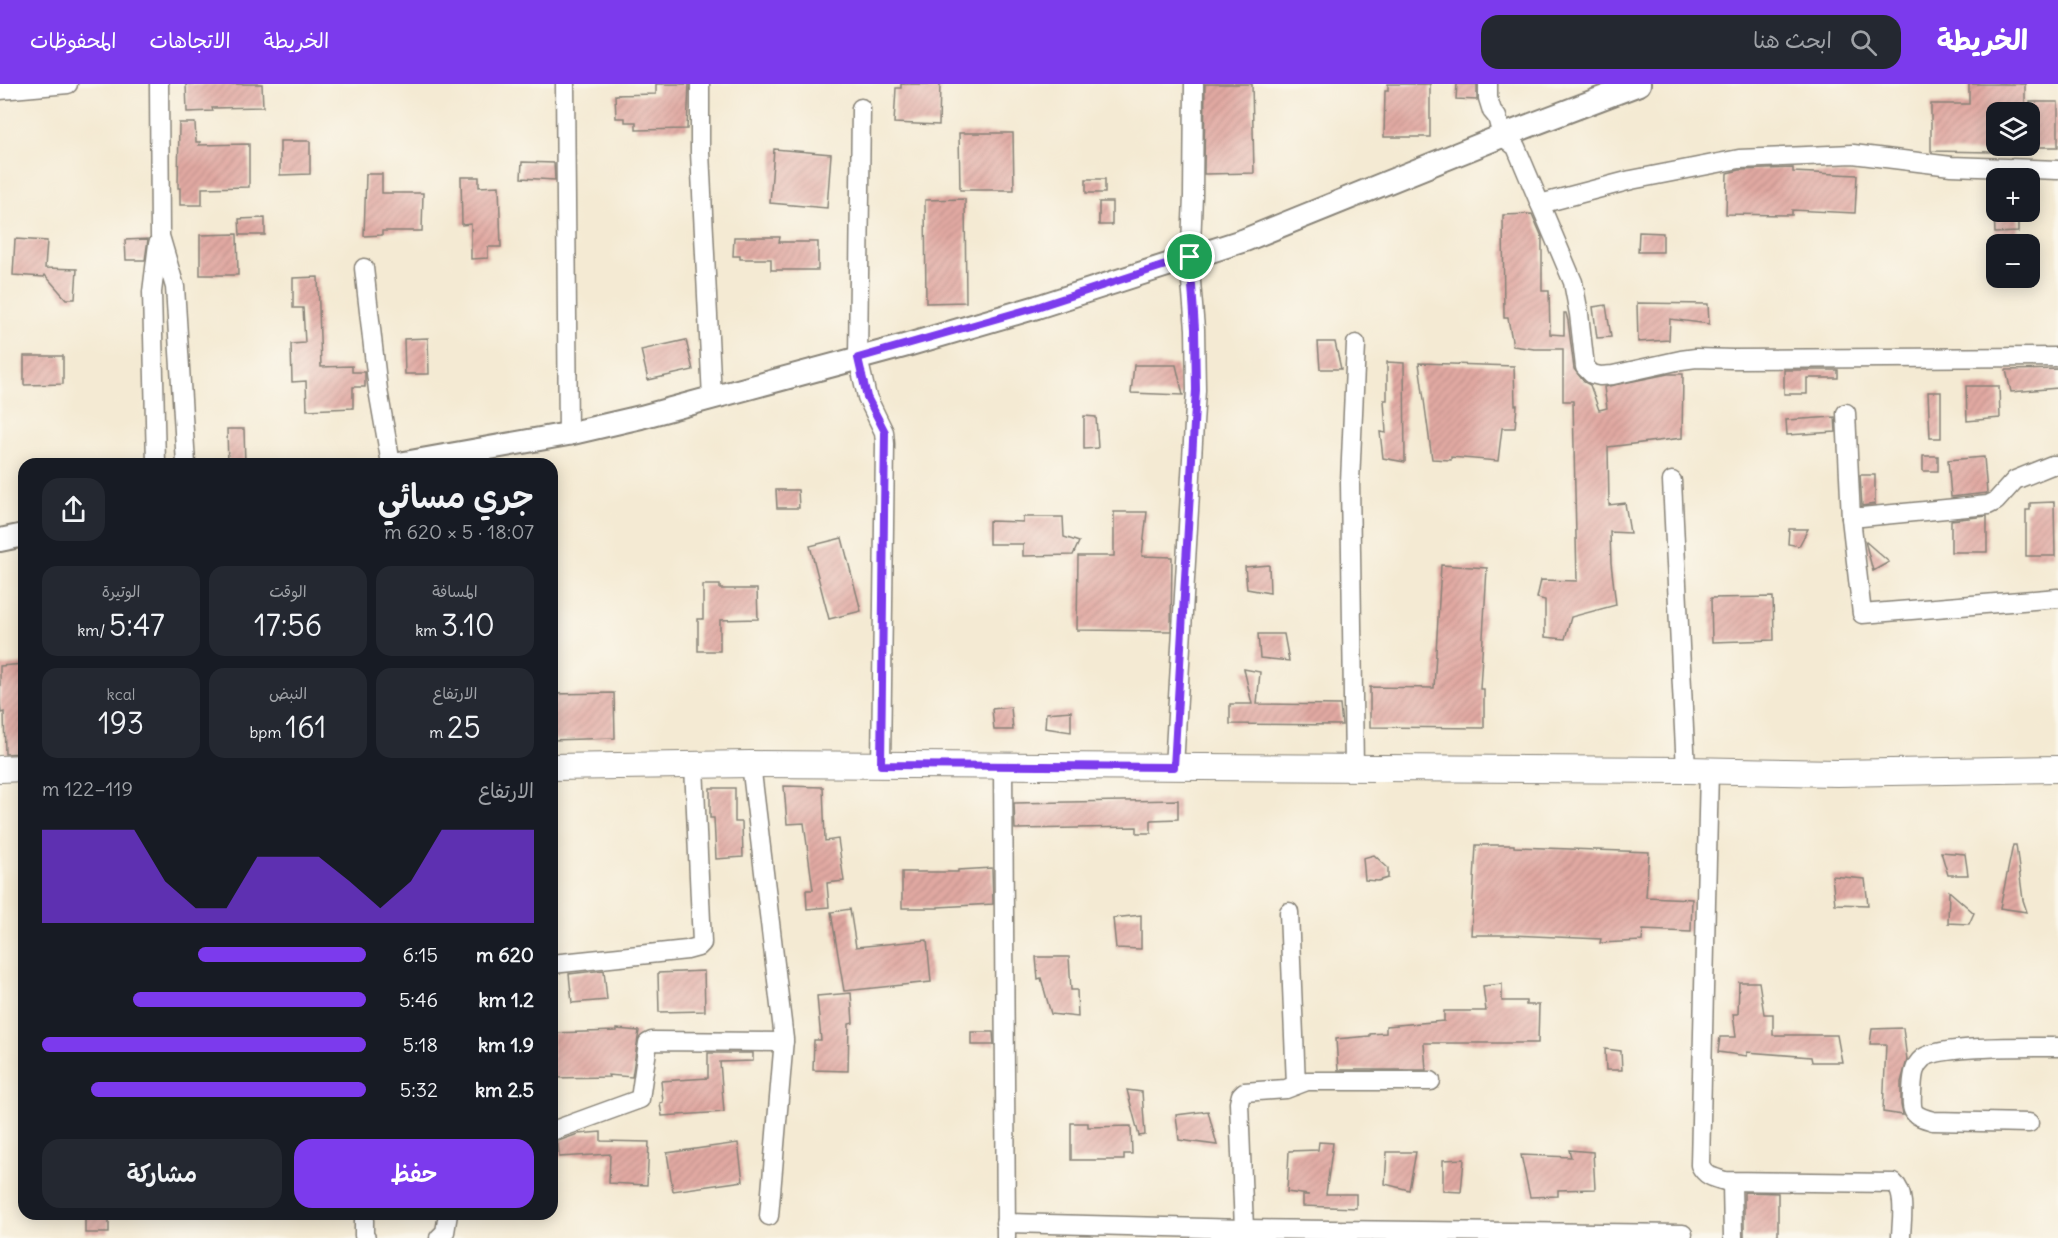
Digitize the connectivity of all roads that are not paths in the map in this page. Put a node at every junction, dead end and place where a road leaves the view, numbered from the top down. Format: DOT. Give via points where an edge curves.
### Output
graph roads {
  1 [pos="68,84"];
  2 [pos="159,84"];
  3 [pos="565,84"];
  4 [pos="700,84"];
  5 [pos="1194,84"];
  6 [pos="1488,84"];
  7 [pos="1639,84"];
  8 [pos="0,90"];
  9 [pos="861,108"];
  10 [pos="1502,136"];
  11 [pos="2058,170"];
  12 [pos="1540,204"];
  13 [pos="159,236"];
  14 [pos="1190,257"];
  15 [pos="364,268"];
  16 [pos="1356,344"];
  17 [pos="2058,357"];
  18 [pos="858,358"];
  19 [pos="712,398"];
  20 [pos="1846,412"];
  21 [pos="568,434"];
  22 [pos="156,458"];
  23 [pos="186,458"];
  24 [pos="390,458"];
  25 [pos="433,458"];
  26 [pos="2058,465"];
  27 [pos="1672,481"];
  28 [pos="1851,518"];
  29 [pos="18,536"];
  30 [pos="0,540"];
  31 [pos="2058,598"];
  32 [pos="752,764"];
  33 [pos="881,765"];
  34 [pos="694,766"];
  35 [pos="1003,766"];
  36 [pos="558,767"];
  37 [pos="1174,767"];
  38 [pos="18,768"];
  39 [pos="1354,768"];
  40 [pos="0,769"];
  41 [pos="2058,769"];
  42 [pos="1697,770"];
  43 [pos="1289,912"];
  44 [pos="558,963"];
  45 [pos="784,1042"];
  46 [pos="2058,1047"];
  47 [pos="1431,1081"];
  48 [pos="1296,1085"];
  49 [pos="2029,1123"];
  50 [pos="558,1129"];
  51 [pos="1732,1182"];
  52 [pos="769,1216"];
  53 [pos="364,1220"];
  54 [pos="447,1220"];
  55 [pos="1244,1229"];
  56 [pos="1005,1231"];
  57 [pos="1683,1234"];
  58 [pos="366,1238"];
  59 [pos="439,1238"];
  60 [pos="1733,1238"];
  61 [pos="1901,1238"];
  1 -- 8 [label="street"];
  2 -- 13 [label="street"];
  3 -- 21 [label="street"];
  4 -- 19 [label="street"];
  5 -- 14 [label="street"];
  6 -- 10 [label="street" via="1488,98"];
  7 -- 10 [label="street"];
  9 -- 18 [label="street"];
  10 -- 12 [label="street" via="1515,147"];
  10 -- 14 [label="street" via="1257,235"];
  11 -- 12 [label="street" via="1951,166 1853,153 1739,159 1630,180"];
  12 -- 17 [label="street" via="1574,282 1585,367 1592,374 1612,375 1696,358"];
  13 -- 22 [label="street" via="152,292"];
  13 -- 23 [label="street" via="175,287"];
  14 -- 18 [label="street" via="1037,307"];
  14 -- 37 [label="street" via="1196,390"];
  15 -- 24 [label="street"];
  16 -- 39 [label="street" via="1350,482"];
  18 -- 19 [label="street"];
  18 -- 33 [label="street" via="867,397 885,432"];
  19 -- 21 [label="street"];
  20 -- 28 [label="street"];
  21 -- 25 [label="street"];
  26 -- 28 [label="street" via="2015,480 1988,505"];
  27 -- 42 [label="street"];
  28 -- 31 [label="street" via="1863,614"];
  29 -- 30 [label="street"];
  32 -- 33 [label="main road"];
  32 -- 34 [label="main road"];
  32 -- 45 [label="street"];
  33 -- 35 [label="main road"];
  34 -- 36 [label="main road"];
  34 -- 44 [label="street" via="702,943 687,950"];
  35 -- 37 [label="main road"];
  35 -- 56 [label="street"];
  37 -- 39 [label="main road"];
  38 -- 40 [label="main road"];
  39 -- 42 [label="main road"];
  41 -- 42 [label="main road" via="1837,773"];
  42 -- 51 [label="street" via="1700,1159 1703,1171 1712,1178"];
  43 -- 48 [label="street"];
  45 -- 50 [label="street" via="652,1041 648,1043 640,1099"];
  45 -- 52 [label="street"];
  46 -- 49 [label="street" via="1967,1049 1934,1054 1925,1057 1914,1071 1911,1107 1918,1117 1933,1121"];
  47 -- 48 [label="street" via="1314,1080"];
  48 -- 55 [label="street" via="1280,1090 1247,1091 1239,1099"];
  51 -- 60 [label="street"];
  51 -- 61 [label="street" via="1894,1184 1901,1199"];
  53 -- 58 [label="street"];
  54 -- 59 [label="street" via="445,1232"];
  55 -- 56 [label="street"];
  55 -- 57 [label="street"];
}
